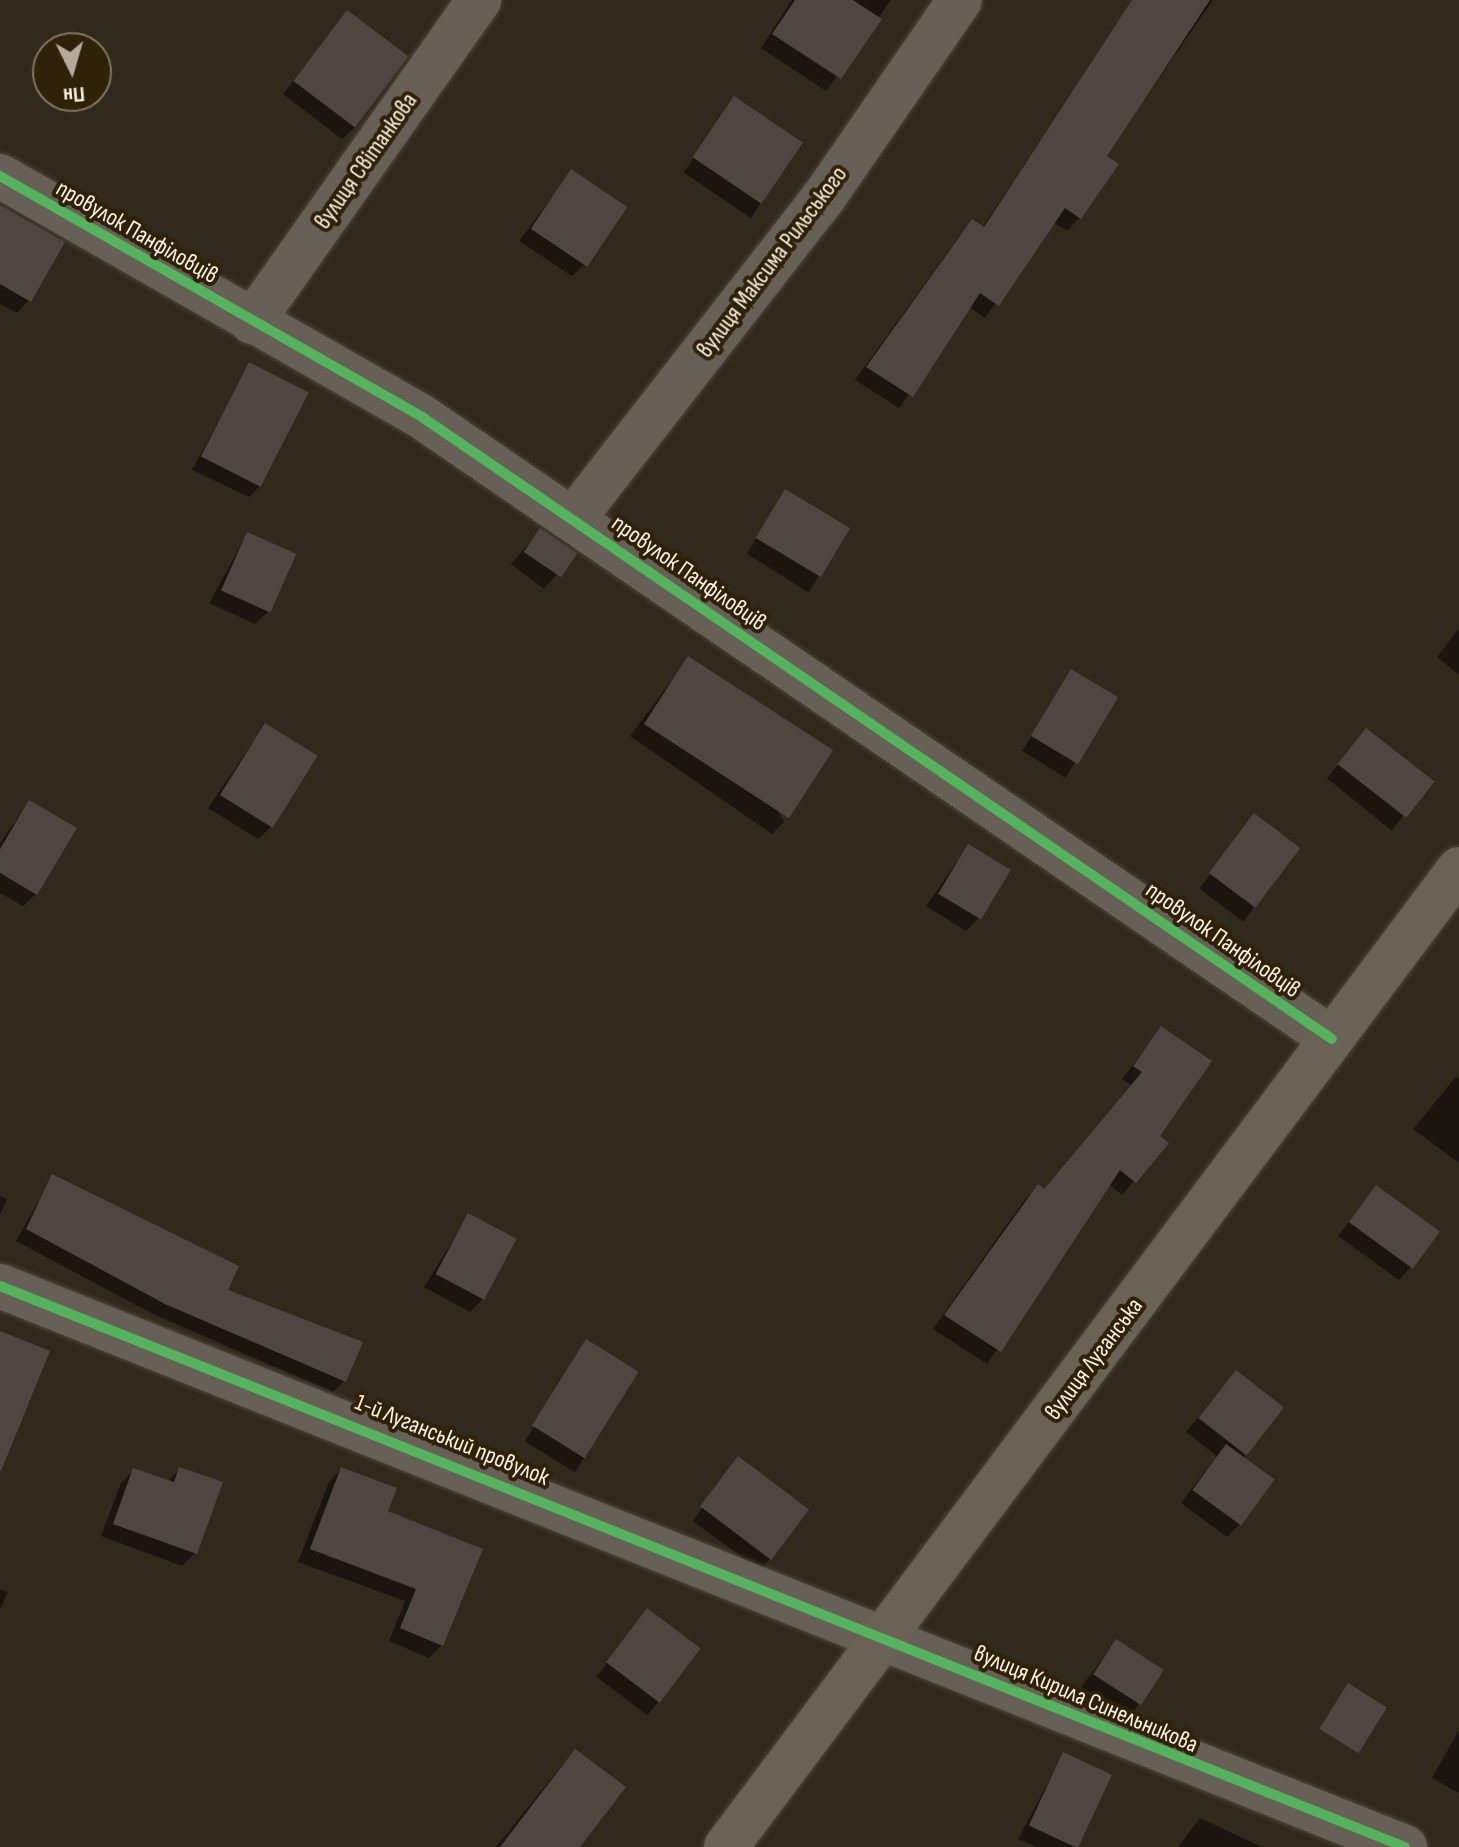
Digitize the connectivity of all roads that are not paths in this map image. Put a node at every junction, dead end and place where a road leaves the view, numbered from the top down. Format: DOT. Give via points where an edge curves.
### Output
graph roads {
  1 [pos="479,0"];
  2 [pos="960,0"];
  3 [pos="0,176"];
  4 [pos="252,322"];
  5 [pos="574,518"];
  6 [pos="1459,869"];
  7 [pos="1332,1039"];
  8 [pos="0,1286"];
  9 [pos="887,1636"];
  10 [pos="726,1847"];
  11 [pos="1405,1847"];
  1 -- 4 [label="street, вулиця Світанкова"];
  2 -- 5 [label="street, вулиця Максима Рильського" via="824,197"];
  3 -- 4 [label="street, провулок Панфіловців"];
  4 -- 5 [label="street, провулок Панфіловців" via="422,417"];
  5 -- 7 [label="street, провулок Панфіловців"];
  6 -- 7 [label="main road, вулиця Луганська"];
  7 -- 9 [label="main road, вулиця Луганська"];
  8 -- 9 [label="street, 1-й Луганський провулок"];
  9 -- 10 [label="main road, вулиця Луганська"];
  9 -- 11 [label="street, вулиця Кирила Синельникова" via="1286,1805"];
}
